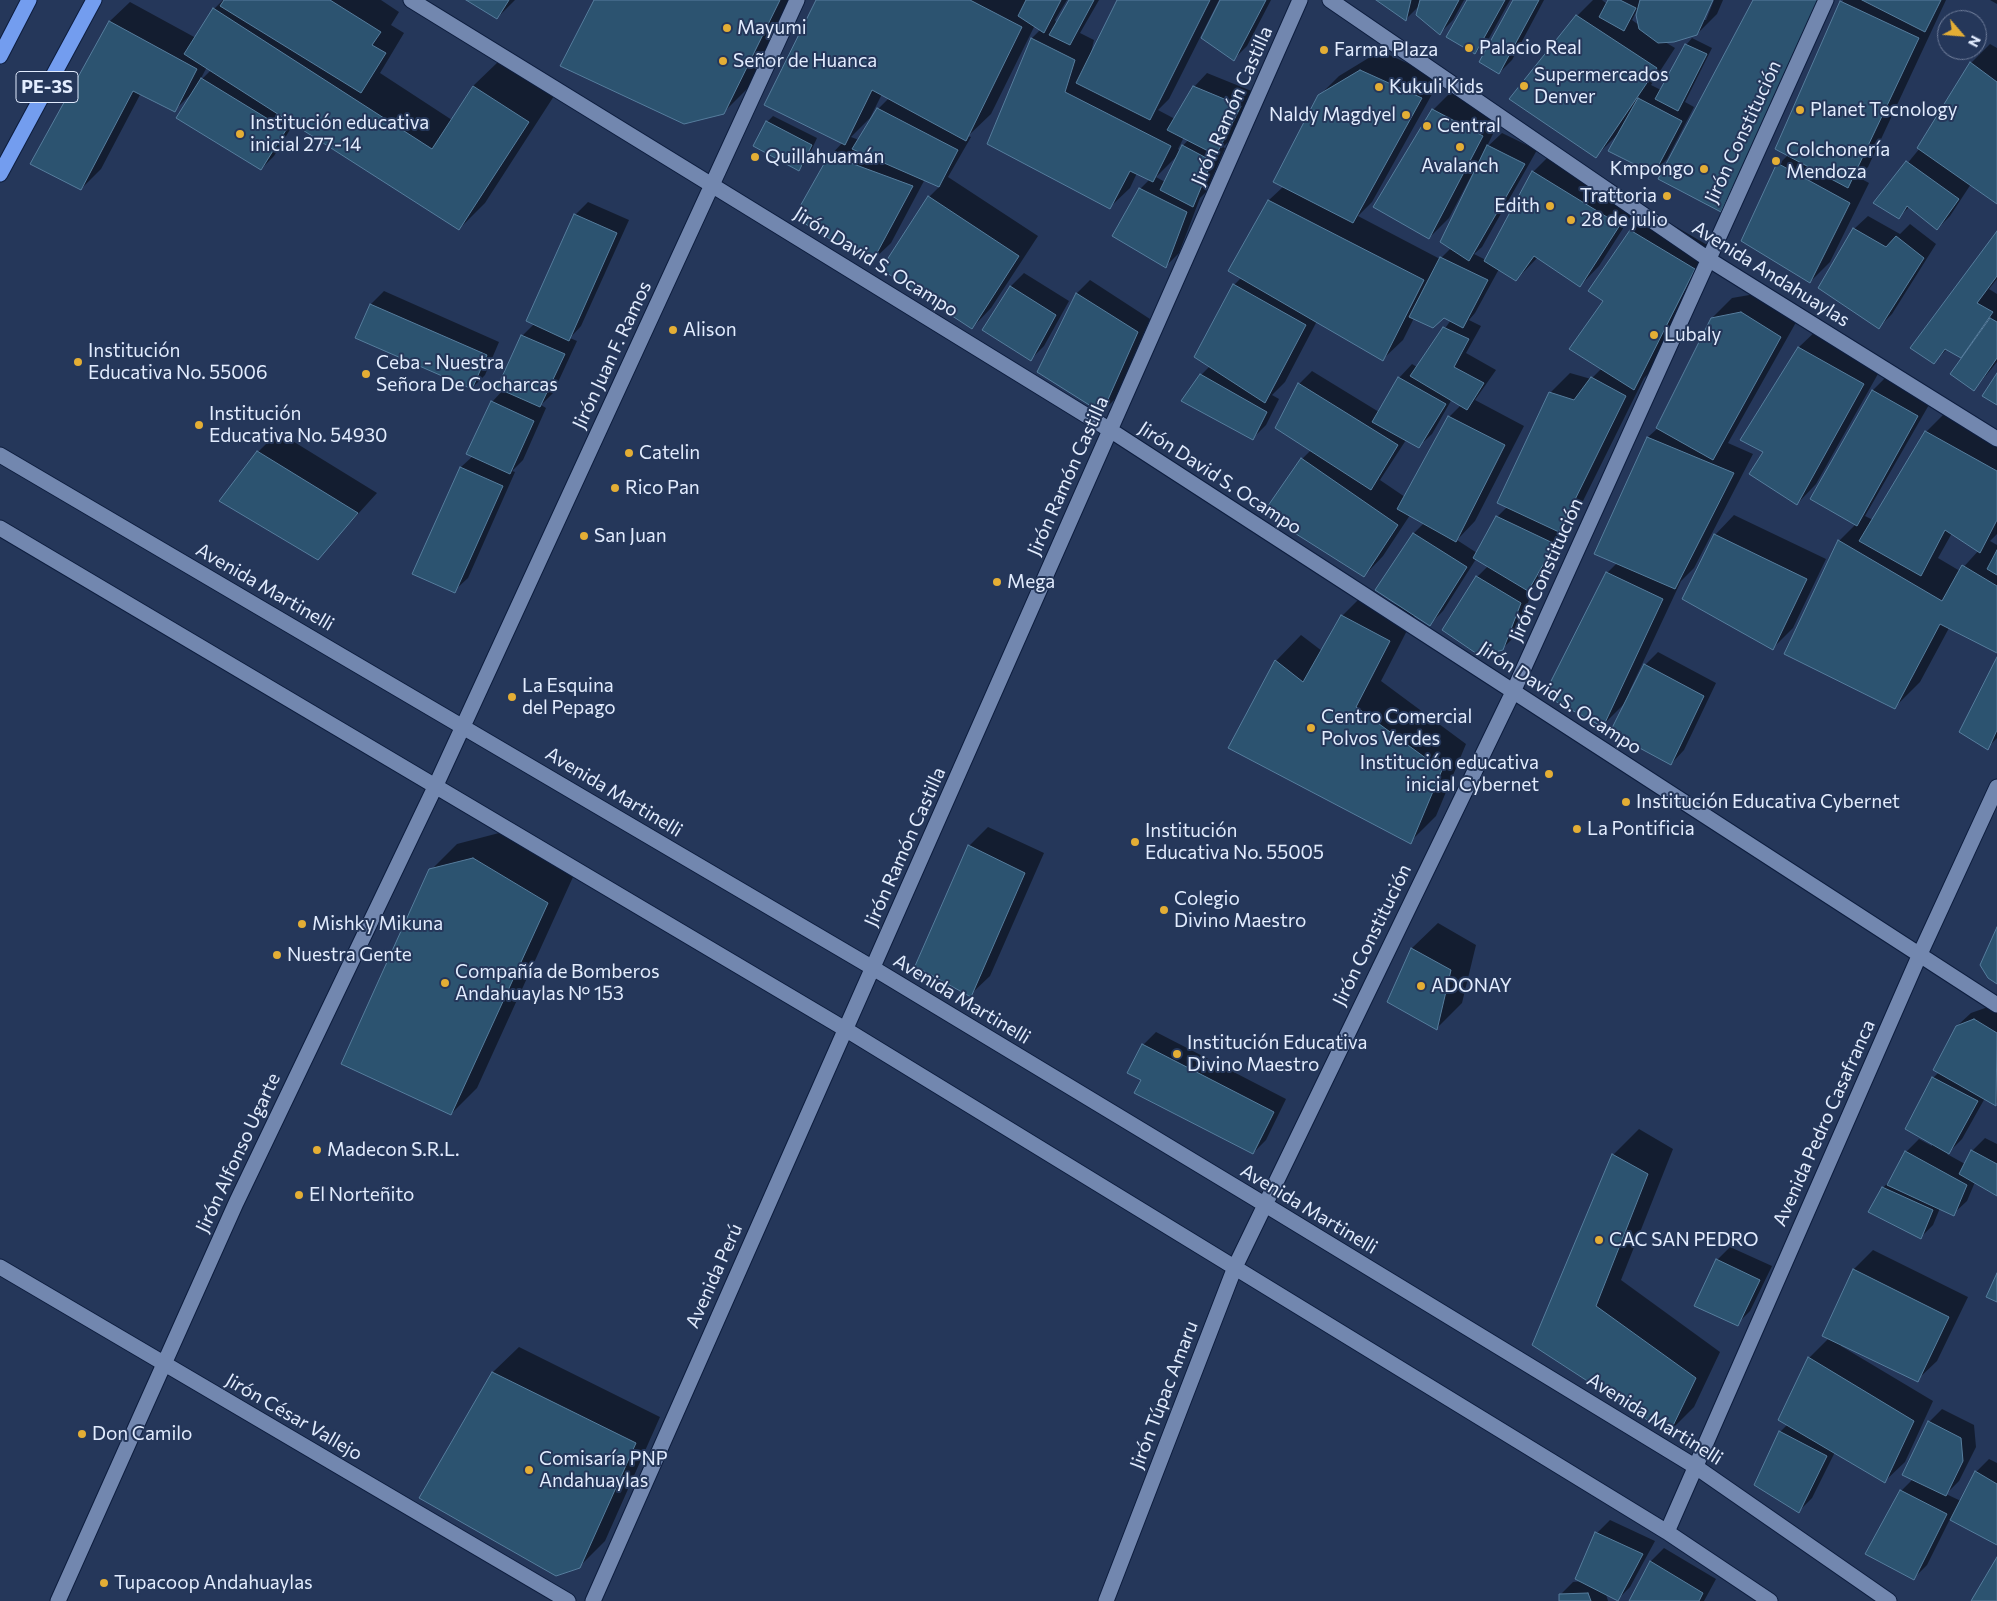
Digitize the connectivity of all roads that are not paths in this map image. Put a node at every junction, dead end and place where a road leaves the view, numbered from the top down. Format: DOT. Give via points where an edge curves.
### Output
graph roads {
  1 [pos="29,0"];
  2 [pos="94,0"];
  3 [pos="411,0"];
  4 [pos="797,0"];
  5 [pos="1300,0"];
  6 [pos="1330,0"];
  7 [pos="1826,0"];
  8 [pos="0,56"];
  9 [pos="0,174"];
  10 [pos="712,184"];
  11 [pos="1708,259"];
  12 [pos="1110,430"];
  13 [pos="1997,439"];
  14 [pos="0,455"];
  15 [pos="0,528"];
  16 [pos="1513,692"];
  17 [pos="462,726"];
  18 [pos="436,786"];
  19 [pos="1997,787"];
  20 [pos="1920,954"];
  21 [pos="873,968"];
  22 [pos="1997,1005"];
  23 [pos="845,1029"];
  24 [pos="1264,1204"];
  25 [pos="0,1267"];
  26 [pos="1235,1268"];
  27 [pos="164,1364"];
  28 [pos="1696,1466"];
  29 [pos="1667,1532"];
  30 [pos="58,1601"];
  31 [pos="568,1601"];
  32 [pos="593,1601"];
  33 [pos="1106,1601"];
  34 [pos="1770,1601"];
  35 [pos="1889,1601"];
  1 -- 8 [label="highway, PE-3S"];
  2 -- 9 [label="highway, PE-3S"];
  3 -- 10 [label="street, Jirón David S. Ocampo"];
  4 -- 10 [label="street, Jirón Juan F. Ramos"];
  5 -- 12 [label="street, Jirón Ramón Castilla"];
  6 -- 11 [label="street, Avenida Andahuaylas"];
  7 -- 11 [label="street, Jirón Constitución"];
  10 -- 12 [label="street, Jirón David S. Ocampo"];
  10 -- 17 [label="street, Jirón Juan F. Ramos"];
  11 -- 13 [label="street, Avenida Andahuaylas"];
  11 -- 16 [label="street, Jirón Constitución"];
  12 -- 16 [label="street, Jirón David S. Ocampo"];
  12 -- 21 [label="street, Jirón Ramón Castilla"];
  14 -- 17 [label="street, Avenida Martinelli"];
  15 -- 18 [label="street"];
  16 -- 20 [label="street, Jirón David S. Ocampo"];
  16 -- 24 [label="street, Jirón Constitución"];
  17 -- 18 [label="street, Jirón Alfonso Ugarte"];
  17 -- 21 [label="street, Avenida Martinelli"];
  18 -- 23 [label="street"];
  18 -- 27 [label="street, Jirón Alfonso Ugarte" via="236,1203"];
  19 -- 20 [label="street, Avenida Pedro Casafranca"];
  20 -- 22 [label="street, Jirón David S. Ocampo"];
  20 -- 28 [label="street, Avenida Pedro Casafranca"];
  21 -- 23 [label="street, Avenida Perú"];
  21 -- 24 [label="street, Avenida Martinelli"];
  23 -- 26 [label="street"];
  23 -- 32 [label="street, Avenida Perú"];
  24 -- 26 [label="street, Jirón Túpac Amaru"];
  24 -- 28 [label="street, Avenida Martinelli"];
  25 -- 27 [label="street, Jirón César Vallejo"];
  26 -- 29 [label="street"];
  26 -- 33 [label="street, Jirón Túpac Amaru"];
  27 -- 30 [label="street, Jirón Alfonso Ugarte"];
  27 -- 31 [label="street, Jirón César Vallejo"];
  28 -- 29 [label="street, Avenida Pedro Casafranca"];
  28 -- 35 [label="street, Avenida Martinelli"];
  29 -- 34 [label="street"];
}
